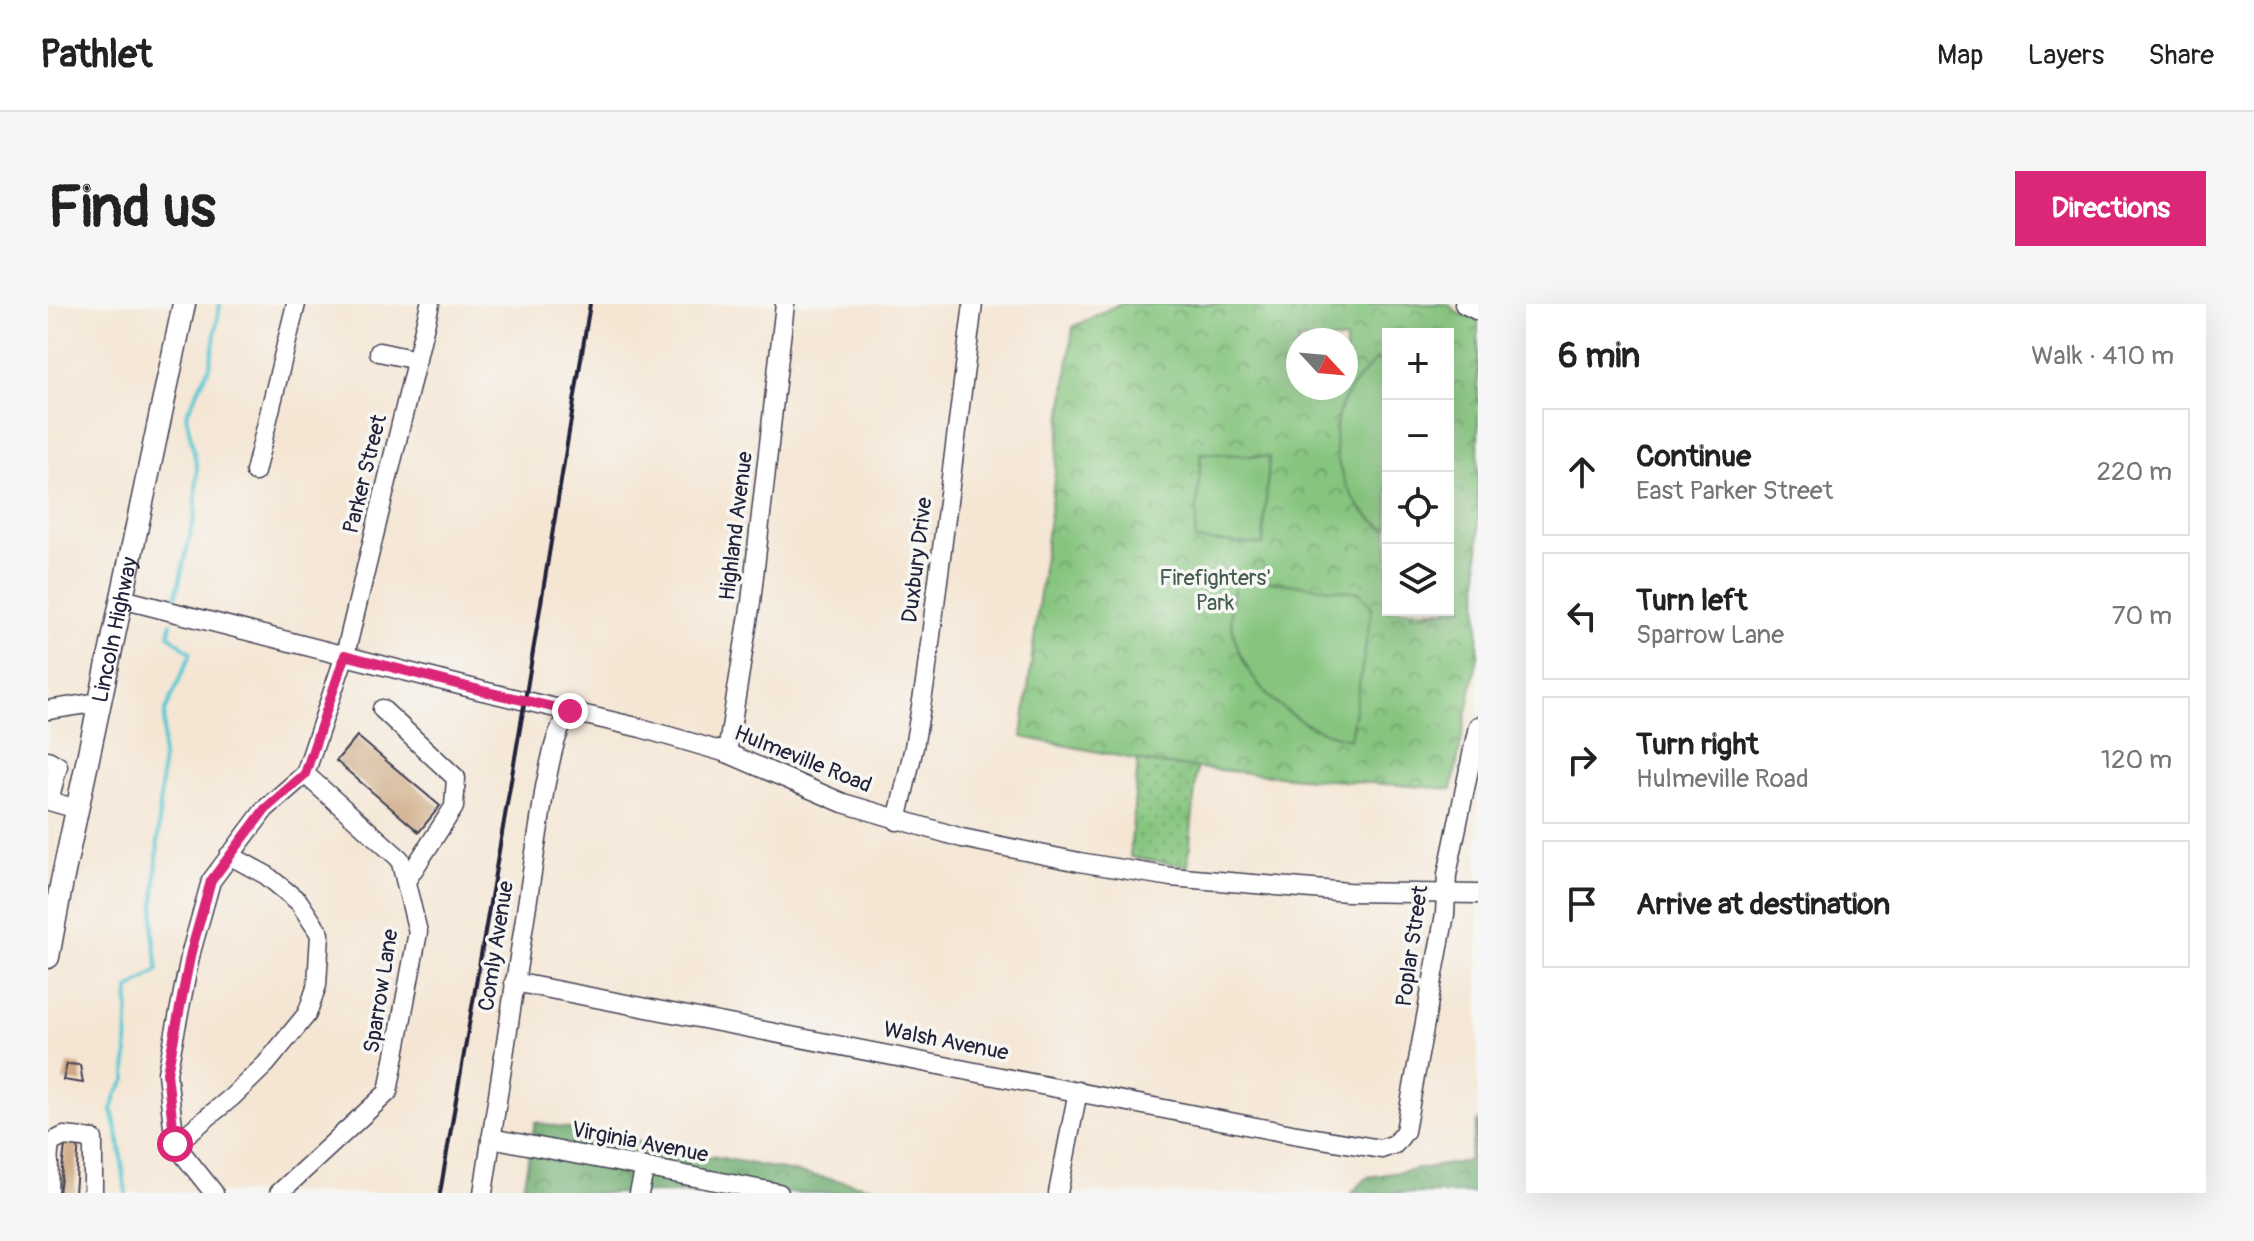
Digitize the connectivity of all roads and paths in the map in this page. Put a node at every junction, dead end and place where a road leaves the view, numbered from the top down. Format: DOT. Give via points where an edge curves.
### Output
graph roads {
  1 [pos="184,304"];
  2 [pos="296,304"];
  3 [pos="430,304"];
  4 [pos="785,304"];
  5 [pos="973,304"];
  6 [pos="1464,304"];
  7 [pos="1478,311"];
  8 [pos="379,352"];
  9 [pos="417,360"];
  10 [pos="255,472"];
  11 [pos="122,599"];
  12 [pos="345,655"];
  13 [pos="100,702"];
  14 [pos="382,709"];
  15 [pos="48,710"];
  16 [pos="570,711"];
  17 [pos="1478,726"];
  18 [pos="727,753"];
  19 [pos="53,763"];
  20 [pos="86,766"];
  21 [pos="305,774"];
  22 [pos="48,801"];
  23 [pos="77,809"];
  24 [pos="897,821"];
  25 [pos="229,855"];
  26 [pos="406,881"];
  27 [pos="1444,894"];
  28 [pos="1478,894"];
  29 [pos="48,957"];
  30 [pos="514,982"];
  31 [pos="1078,1091"];
  32 [pos="491,1138"];
  33 [pos="175,1144"];
  34 [pos="1369,1148"];
  35 [pos="48,1162"];
  36 [pos="645,1167"];
  37 [pos="703,1186"];
  38 [pos="48,1193"];
  39 [pos="93,1193"];
  40 [pos="214,1193"];
  41 [pos="279,1193"];
  42 [pos="483,1193"];
  43 [pos="639,1193"];
  44 [pos="779,1193"];
  45 [pos="1058,1193"];
  1 -- 11 [label="main road, Lincoln Highway"];
  2 -- 10 [label="street"];
  3 -- 9 [label="street, Parker Street"];
  4 -- 18 [label="street, Highland Avenue" via="751,602"];
  5 -- 24 [label="street, Duxbury Drive" via="925,683"];
  6 -- 7 [label="street"];
  8 -- 9 [label="street"];
  9 -- 12 [label="street, Parker Street"];
  11 -- 12 [label="street, Hulmeville Road"];
  11 -- 13 [label="main road, Lincoln Highway"];
  12 -- 16 [label="street, Hulmeville Road"];
  12 -- 21 [label="street"];
  13 -- 15 [label="street"];
  13 -- 20 [label="main road, Lincoln Highway"];
  14 -- 26 [label="street" via="456,778 454,807"];
  16 -- 18 [label="street, Hulmeville Road"];
  16 -- 30 [label="street, Comly Avenue" via="554,742"];
  17 -- 27 [label="street, Poplar Street"];
  18 -- 24 [label="street, Hulmeville Road"];
  19 -- 20 [label="street"];
  19 -- 22 [label="street"];
  20 -- 23 [label="main road, Lincoln Highway"];
  21 -- 25 [label="street" via="265,809"];
  21 -- 26 [label="street, Sparrow Lane" via="400,859"];
  22 -- 23 [label="street"];
  23 -- 29 [label="main road, Lincoln Highway"];
  24 -- 27 [label="street, Hulmeville Road" via="1171,877"];
  25 -- 33 [label="street" via="211,881 167,1073"];
  25 -- 33 [label="street" via="266,875 299,902 320,934 317,985 307,1014 266,1064"];
  26 -- 41 [label="street, Sparrow Lane" via="418,932 388,1092"];
  27 -- 28 [label="street, Hulmeville Road"];
  27 -- 34 [label="street, Poplar Street" via="1445,914 1405,1131 1389,1147"];
  30 -- 31 [label="street, Walsh Avenue"];
  30 -- 32 [label="street, Comly Avenue"];
  31 -- 34 [label="street, Walsh Avenue"];
  31 -- 45 [label="street"];
  32 -- 36 [label="street, Virginia Avenue"];
  32 -- 42 [label="street, Comly Avenue"];
  33 -- 40 [label="street"];
  35 -- 38 [label="street"];
  35 -- 39 [label="street" via="50,1143 64,1136 93,1139"];
  36 -- 37 [label="street, Virginia Avenue"];
  36 -- 43 [label="street"];
  37 -- 44 [label="street, Virginia Avenue"];
}
